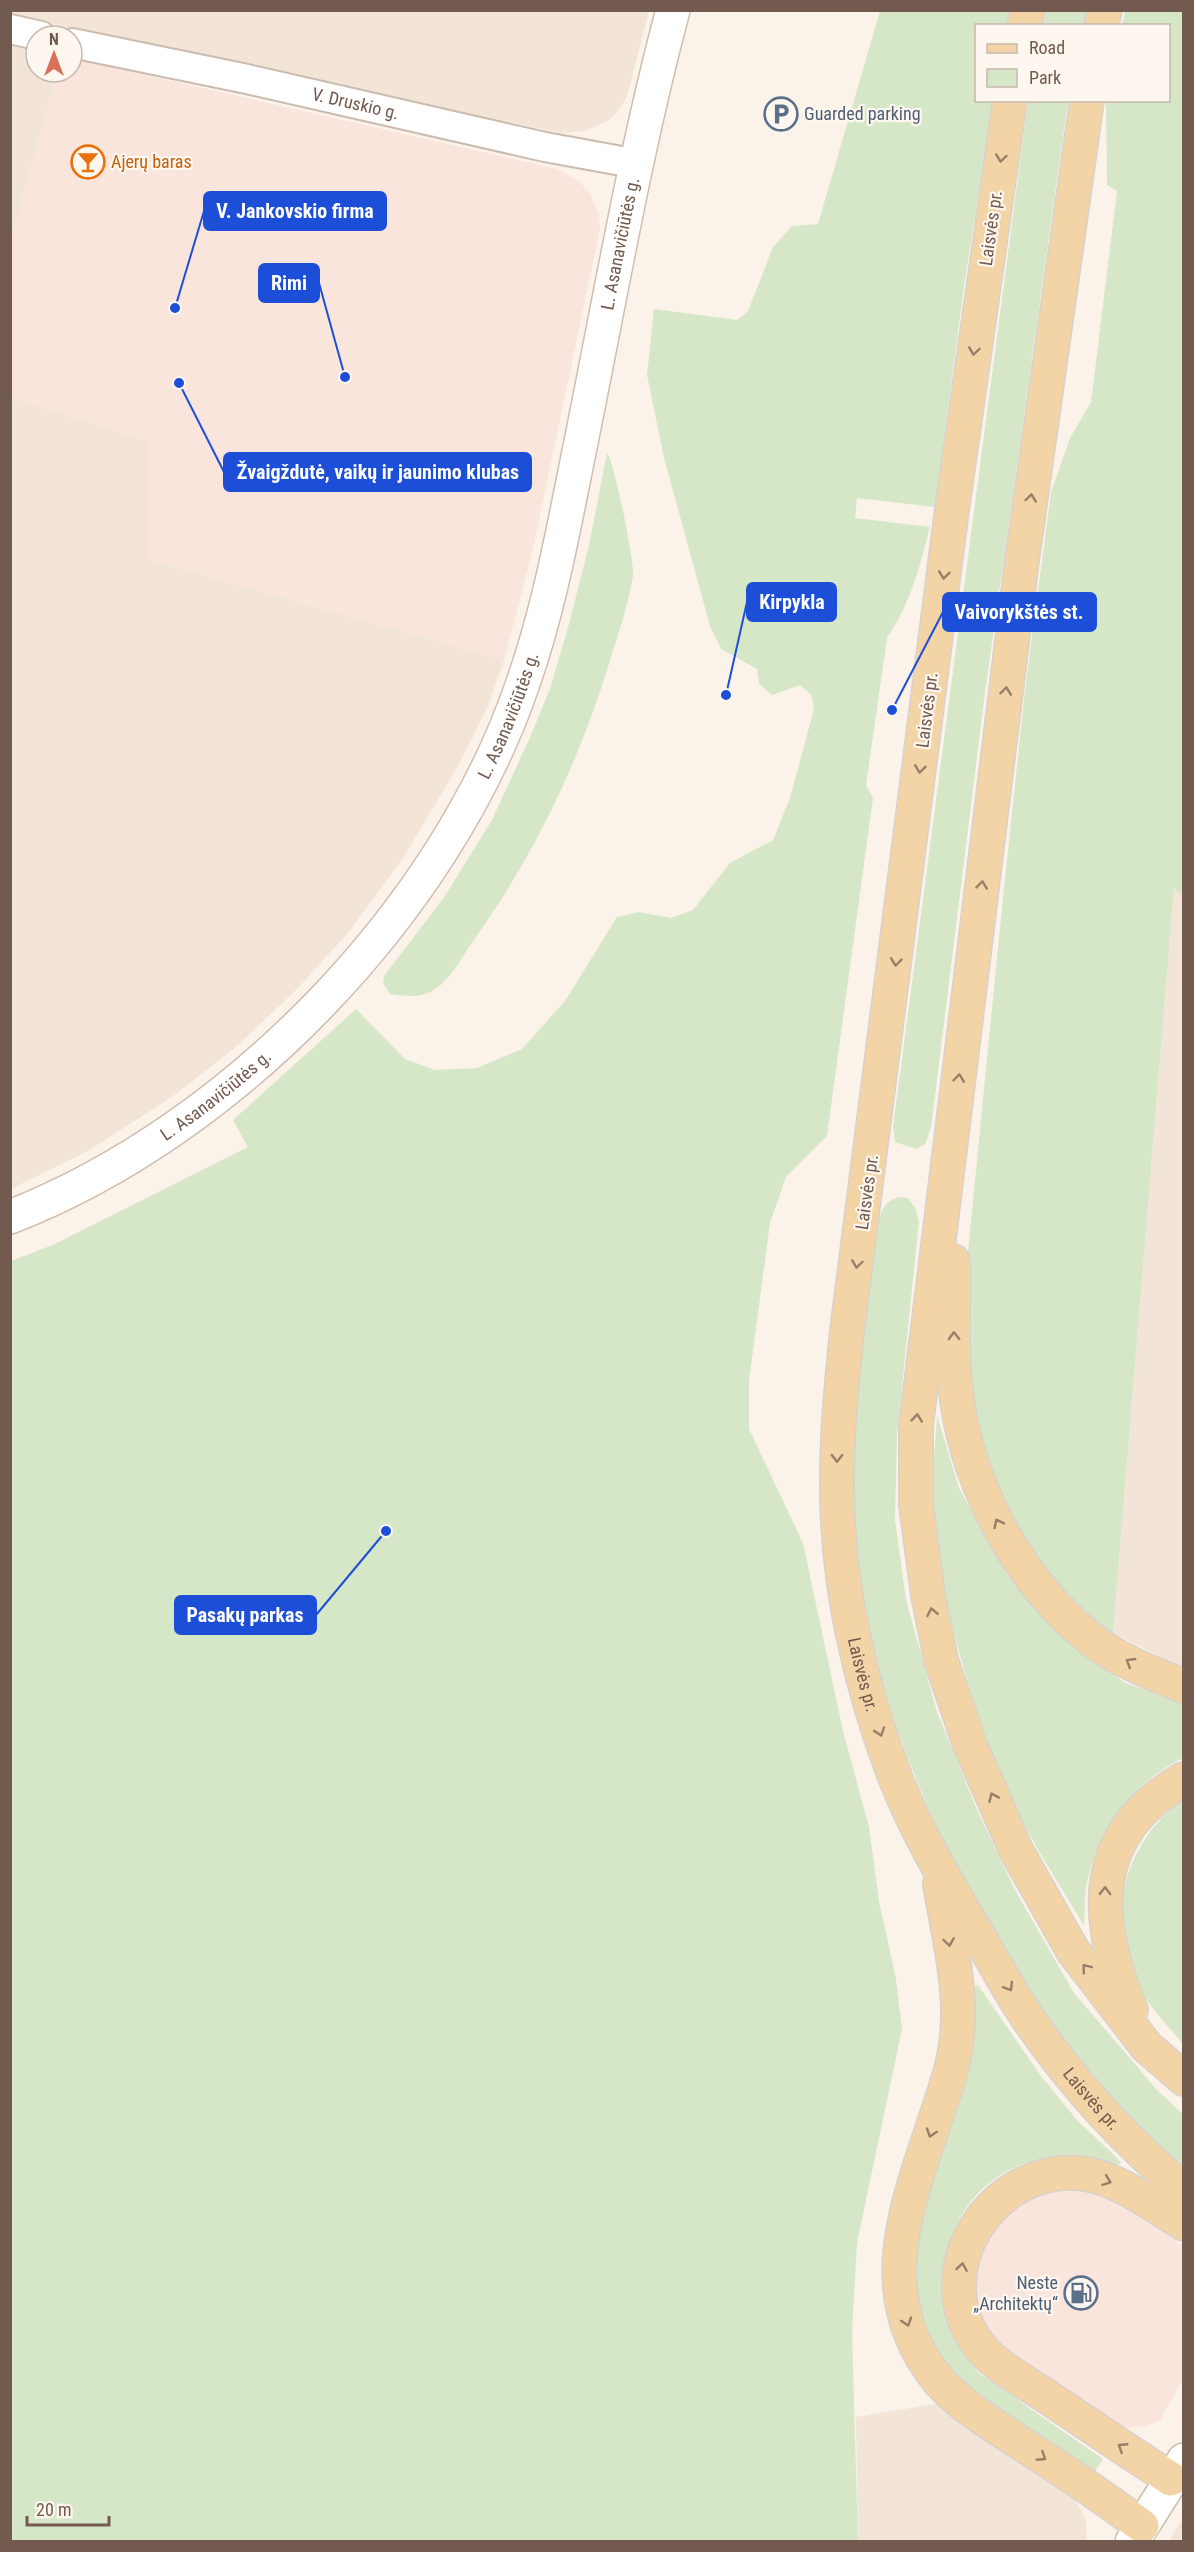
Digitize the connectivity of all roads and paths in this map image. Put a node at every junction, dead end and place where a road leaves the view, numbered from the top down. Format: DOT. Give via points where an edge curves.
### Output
graph roads {
  1 [pos="673,10"];
  2 [pos="84,45"];
  3 [pos="1010,102"];
  4 [pos="1087,102"];
  5 [pos="638,164"];
  6 [pos="952,1136"];
  7 [pos="10,1216"];
  8 [pos="1184,1686"];
  9 [pos="1184,1779"];
  10 [pos="936,1864"];
  11 [pos="1147,2047"];
  12 [pos="1184,2079"];
  13 [pos="1184,2190"];
  14 [pos="1184,2224"];
  15 [pos="1177,2469"];
  16 [pos="1137,2534"];
  1 -- 5 [label="main road, L. Asanavičiūtės g."];
  2 -- 5 [label="street, V. Druskio g." via="544,147"];
  3 -- 10 [label="main road, Laisvės pr., one-way" via="948,540 838,1425 840,1545 853,1634 866,1692 897,1783"];
  6 -- 4 [label="main road, one-way" via="1022,560"];
  5 -- 7 [label="main road, L. Asanavičiūtės g." via="550,596 522,688 496,749 438,856 403,906 343,978 296,1029 230,1087 141,1150 38,1206"];
  8 -- 6 [label="main road, one-way" via="1142,1670 1088,1636 1040,1587 1005,1537 981,1489 964,1441 955,1384"];
  11 -- 6 [label="main road, one-way" via="1073,1950 1016,1850 970,1745 942,1660 928,1595 916,1505 916,1425"];
  11 -- 9 [label="main road, one-way" via="1119,1980 1104,1924 1105,1881 1116,1847 1137,1815 1159,1793"];
  10 -- 13 [label="main road, Laisvės pr., one-way" via="1025,2014 1102,2112"];
  10 -- 16 [label="main road, one-way" via="957,1992 957,2037 950,2073 899,2243 898,2279 906,2319 918,2349 940,2382 971,2410"];
  11 -- 12 [label="main road"];
  15 -- 14 [label="main road, one-way" via="1005,2369 979,2345 966,2322 960,2278 965,2246 977,2222 996,2201 1050,2175 1078,2173 1108,2180"];
  15 -- 16 [label="main road"];
}
